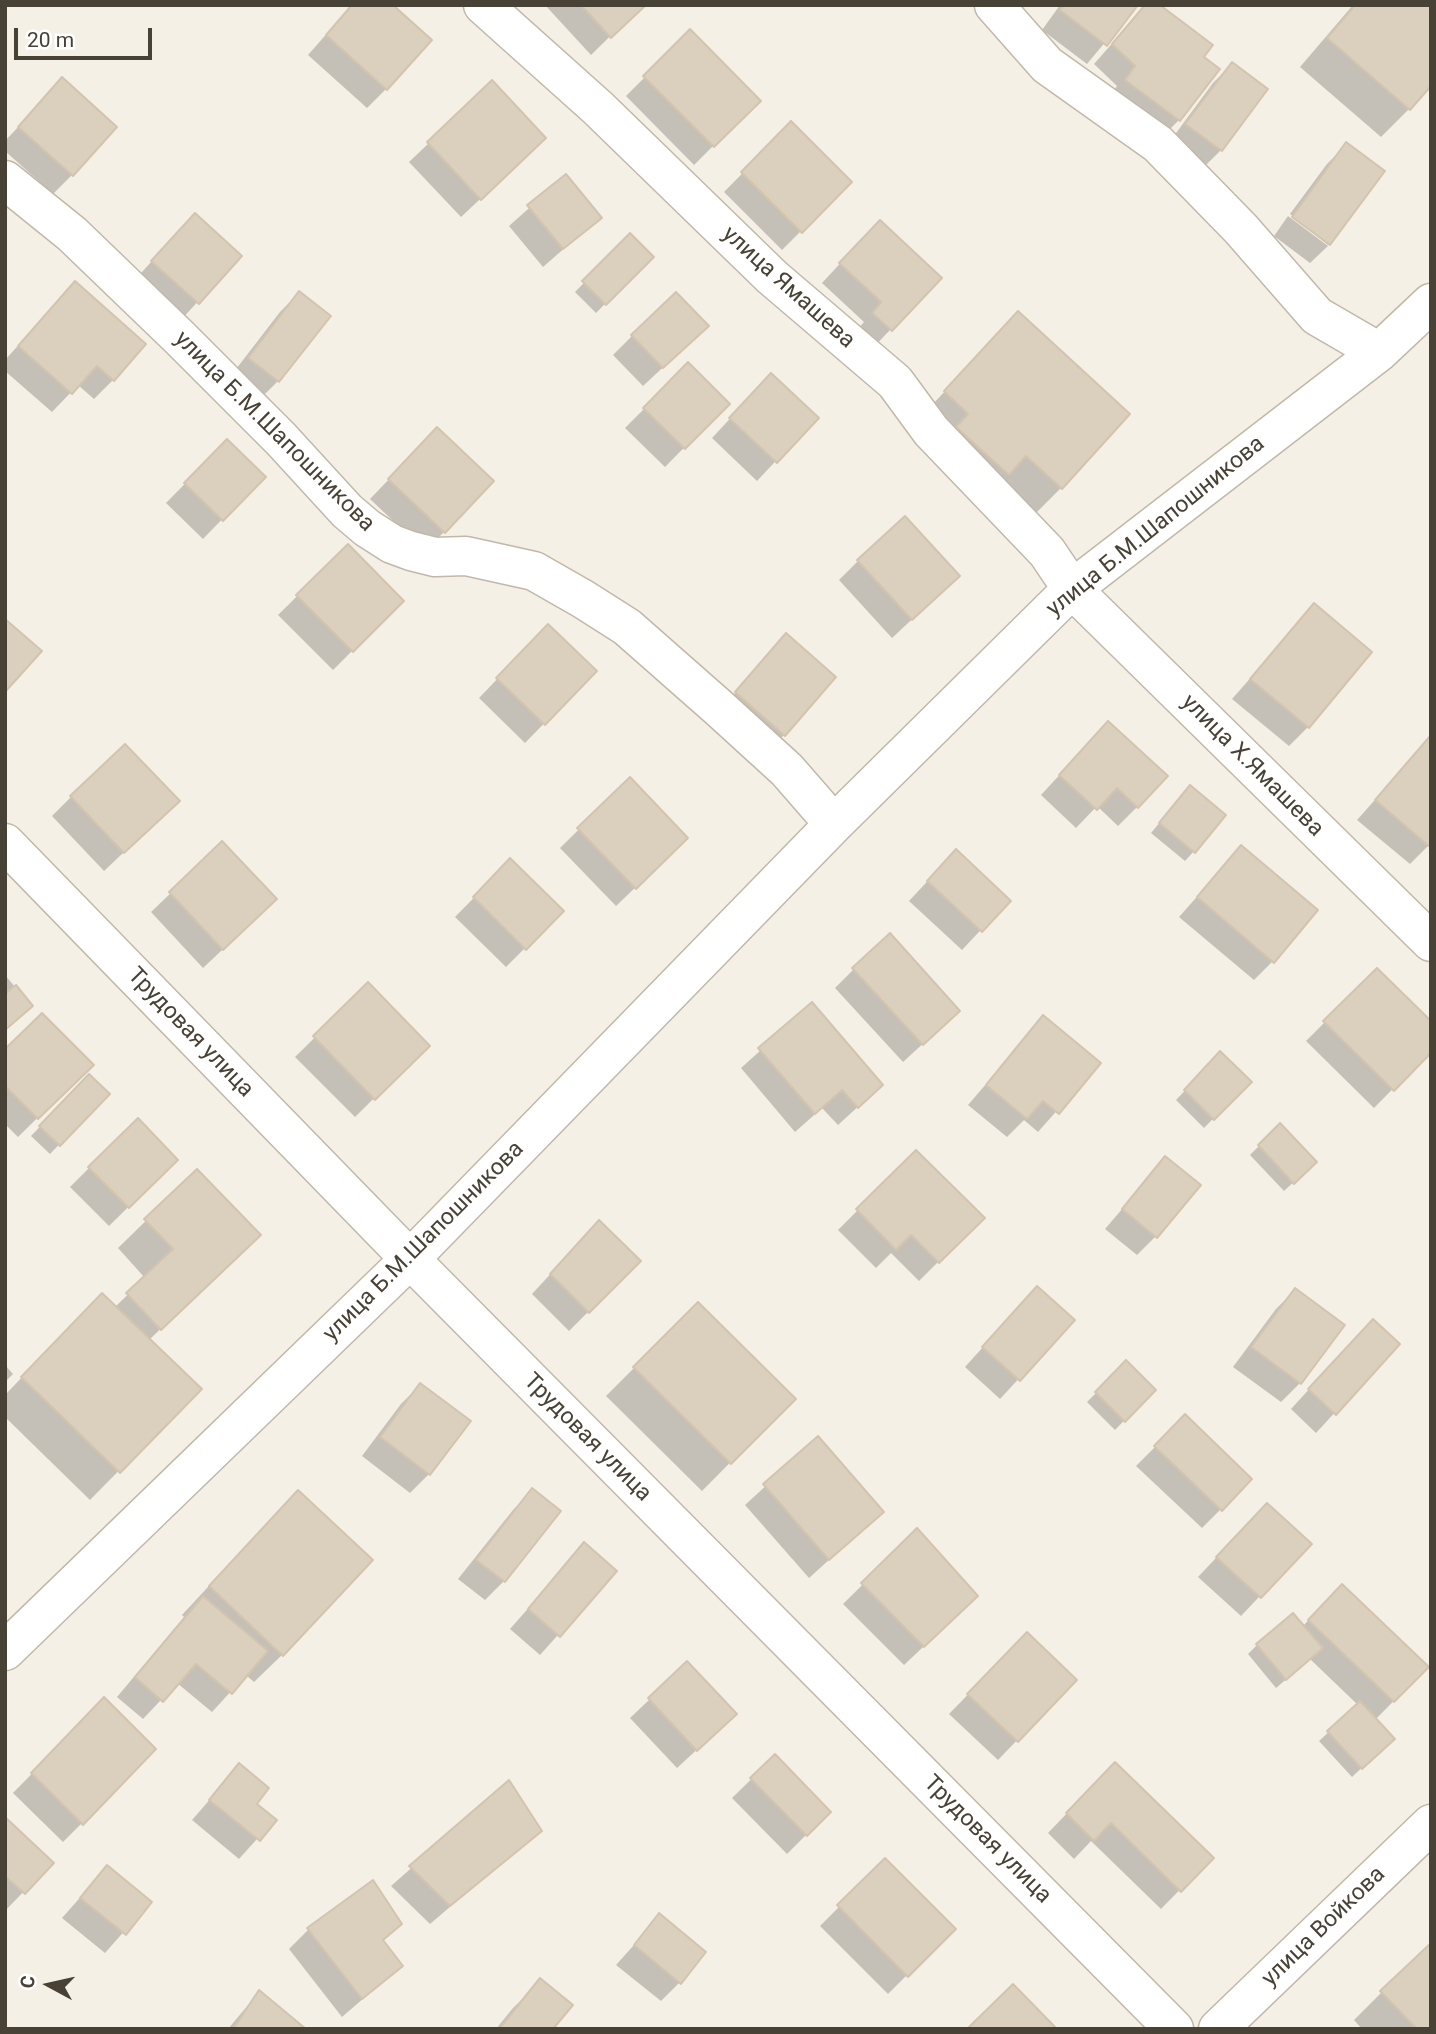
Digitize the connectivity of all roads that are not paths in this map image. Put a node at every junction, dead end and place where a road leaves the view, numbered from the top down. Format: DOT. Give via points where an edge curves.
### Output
graph roads {
  1 [pos="484,5"];
  2 [pos="994,5"];
  3 [pos="5,180"];
  4 [pos="1431,303"];
  5 [pos="1379,352"];
  6 [pos="1072,589"];
  7 [pos="834,824"];
  8 [pos="5,843"];
  9 [pos="1431,943"];
  10 [pos="410,1259"];
  11 [pos="5,1651"];
  12 [pos="1431,1824"];
  13 [pos="1174,2029"];
  14 [pos="1218,2029"];
  1 -- 6 [label="street, улица Ямашева" via="772,277 895,382 931,431 1047,552"];
  2 -- 5 [label="street" via="1047,65 1158,144 1317,316"];
  3 -- 7 [label="street, улица Б.М.Шапошникова" via="72,234 180,337 367,528 411,551 435,557 466,556 534,571 583,598 627,627 729,717 787,770"];
  4 -- 5 [label="street, улица Б.М.Шапошникова"];
  5 -- 6 [label="street, улица Б.М.Шапошникова"];
  6 -- 7 [label="street, улица Б.М.Шапошникова"];
  6 -- 9 [label="street, улица Х.Ямашева"];
  7 -- 10 [label="street, улица Б.М.Шапошникова"];
  8 -- 10 [label="street, Трудовая улица"];
  10 -- 11 [label="street, улица Б.М.Шапошникова"];
  10 -- 13 [label="street, Трудовая улица"];
  12 -- 14 [label="street, улица Войкова"];
}
